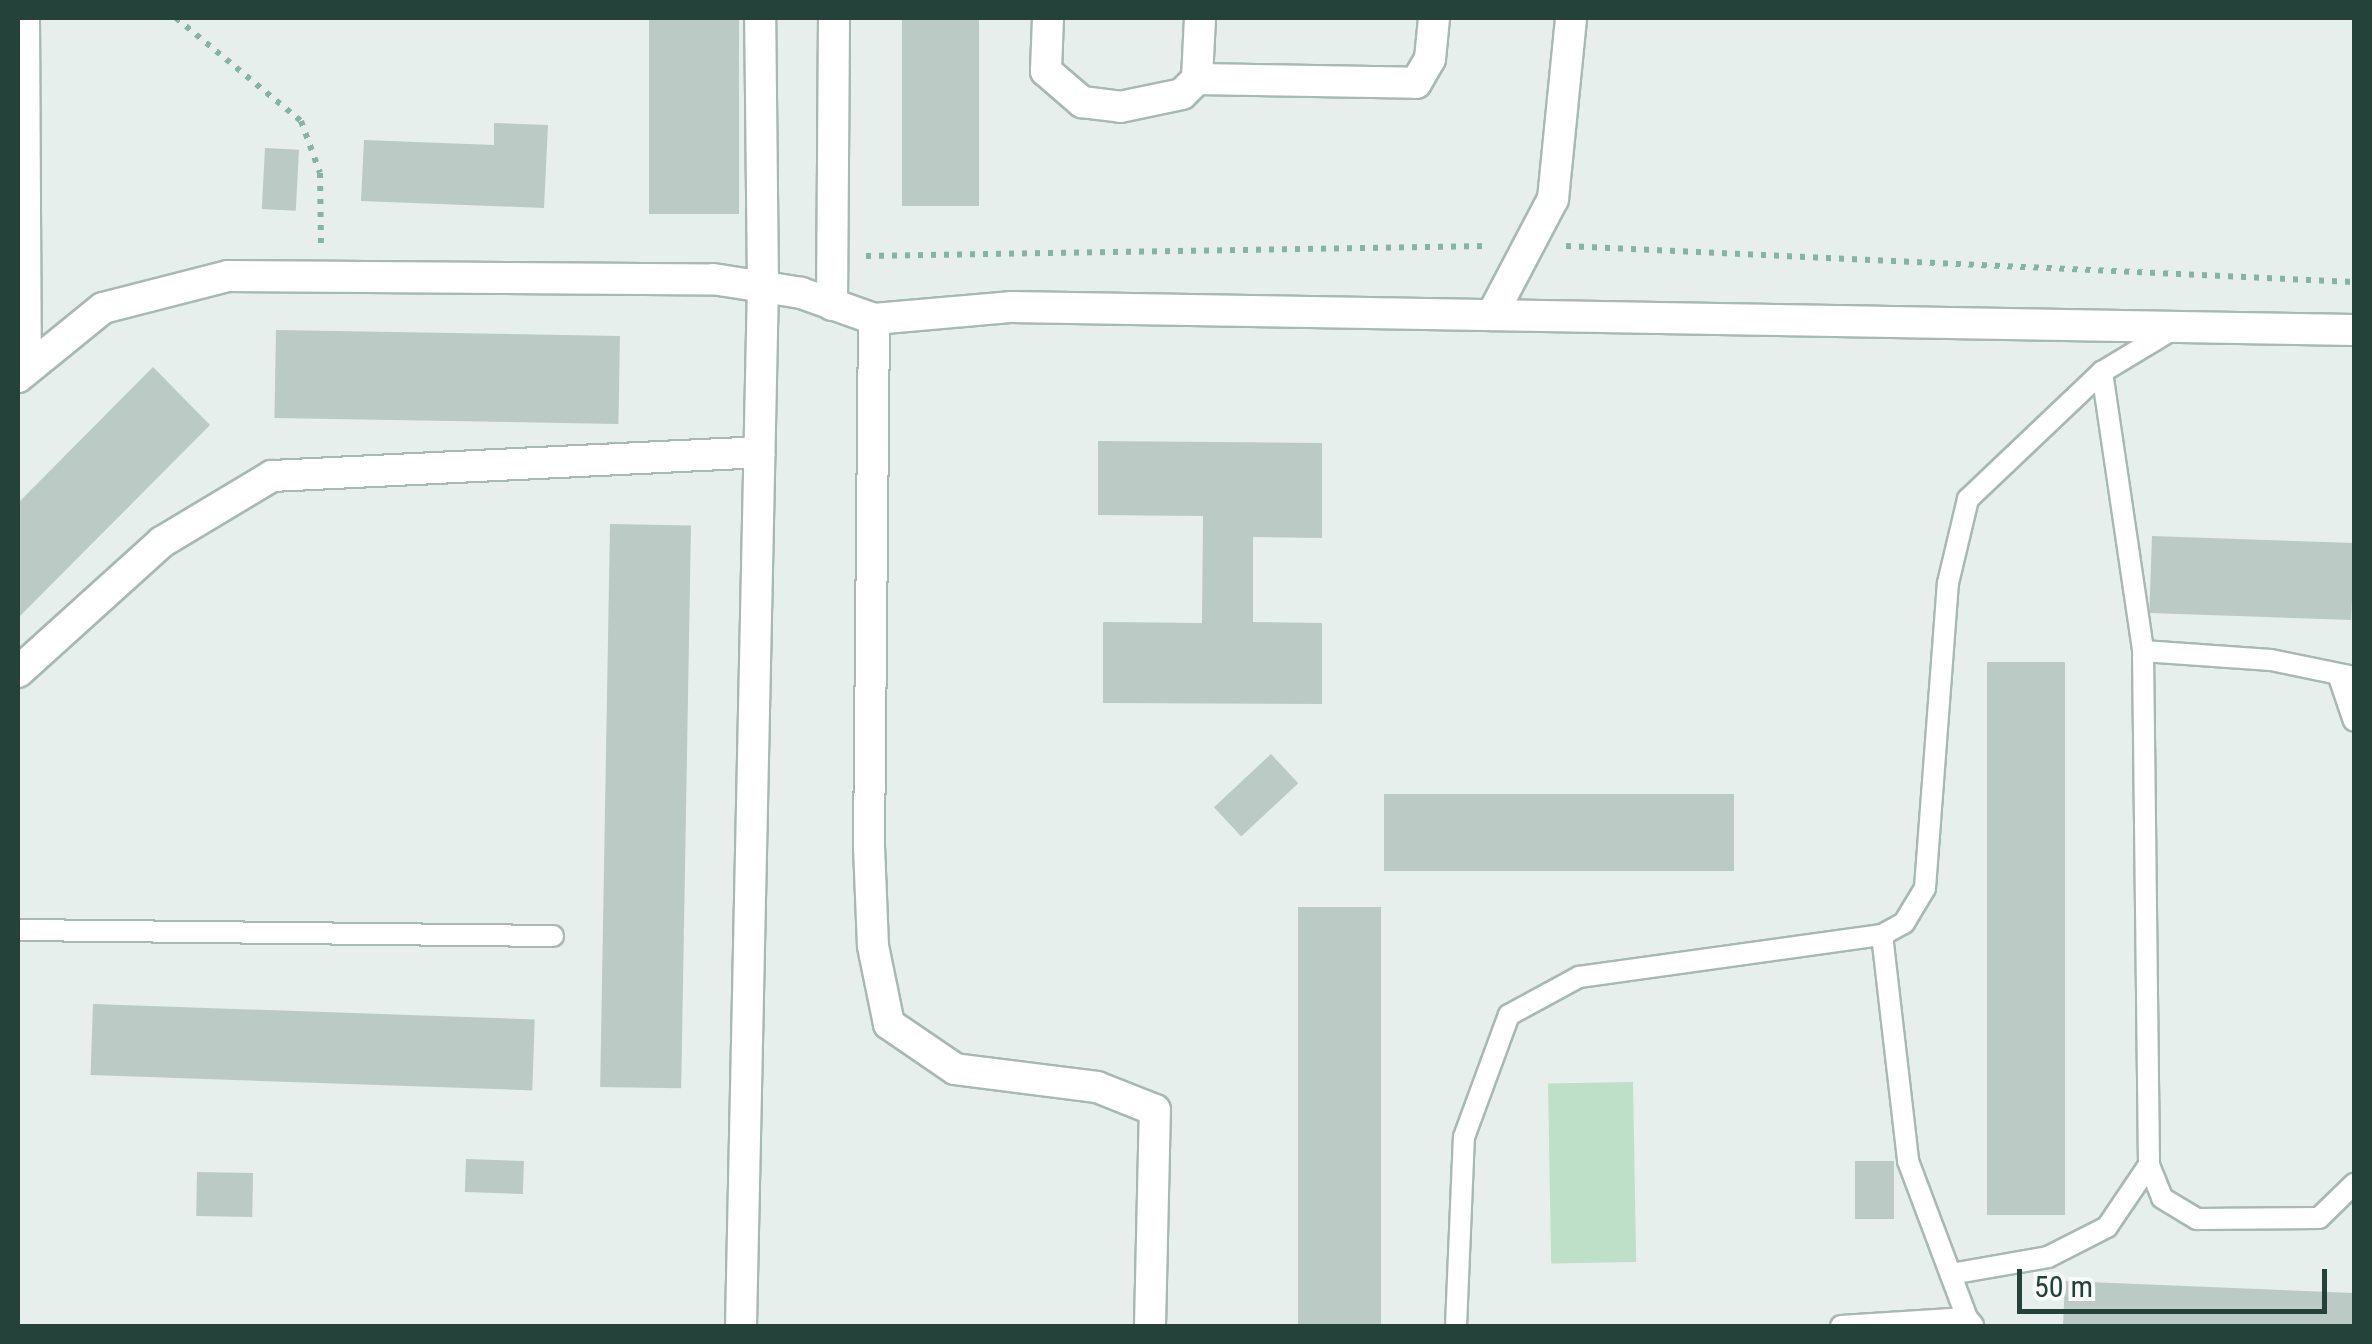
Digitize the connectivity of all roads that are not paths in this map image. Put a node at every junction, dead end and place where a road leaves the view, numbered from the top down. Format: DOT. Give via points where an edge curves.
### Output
graph roads {
  1 [pos="24,18"];
  2 [pos="760,18"];
  3 [pos="834,18"];
  4 [pos="1048,18"];
  5 [pos="1200,18"];
  6 [pos="1434,18"];
  7 [pos="1571,18"];
  8 [pos="1197,79"];
  9 [pos="763,286"];
  10 [pos="832,304"];
  11 [pos="1492,315"];
  12 [pos="874,319"];
  13 [pos="2176,327"];
  14 [pos="2354,330"];
  15 [pos="2102,372"];
  16 [pos="22,373"];
  17 [pos="759,452"];
  18 [pos="2143,651"];
  19 [pos="18,672"];
  20 [pos="2347,677"];
  21 [pos="2354,721"];
  22 [pos="18,930"];
  23 [pos="1882,935"];
  24 [pos="553,936"];
  25 [pos="2149,1165"];
  26 [pos="2354,1184"];
  27 [pos="1951,1274"];
  28 [pos="1971,1322"];
  29 [pos="741,1326"];
  30 [pos="1150,1326"];
  31 [pos="1456,1326"];
  32 [pos="1842,1326"];
  1 -- 16 [label="street"];
  2 -- 9 [label="street"];
  3 -- 10 [label="street"];
  4 -- 8 [label="street" via="1046,71 1082,102 1136,104 1182,94"];
  5 -- 8 [label="street"];
  6 -- 8 [label="street" via="1430,59 1416,83"];
  7 -- 11 [label="street" via="1553,200"];
  9 -- 10 [label="street"];
  9 -- 16 [label="street" via="714,279 228,276 103,308"];
  9 -- 17 [label="street"];
  10 -- 12 [label="street"];
  11 -- 12 [label="street" via="1012,307"];
  11 -- 13 [label="street"];
  12 -- 30 [label="street" via="869,848 873,946 889,1024 954,1069 1097,1087 1154,1110"];
  13 -- 14 [label="street"];
  13 -- 15 [label="lane"];
  15 -- 18 [label="lane"];
  15 -- 23 [label="lane" via="1968,500 1948,583 1926,888 1904,923"];
  17 -- 19 [label="street" via="272,476 162,542"];
  17 -- 29 [label="street"];
  18 -- 20 [label="lane" via="2272,660"];
  18 -- 25 [label="lane"];
  20 -- 21 [label="lane"];
  22 -- 24 [label="lane"];
  23 -- 27 [label="lane" via="1908,1162"];
  23 -- 31 [label="lane" via="1579,978 1509,1015 1464,1138"];
  25 -- 26 [label="lane" via="2162,1198 2197,1219 2319,1218"];
  25 -- 27 [label="lane" via="2107,1227 2048,1257"];
  27 -- 28 [label="lane"];
  28 -- 32 [label="lane"];
}
